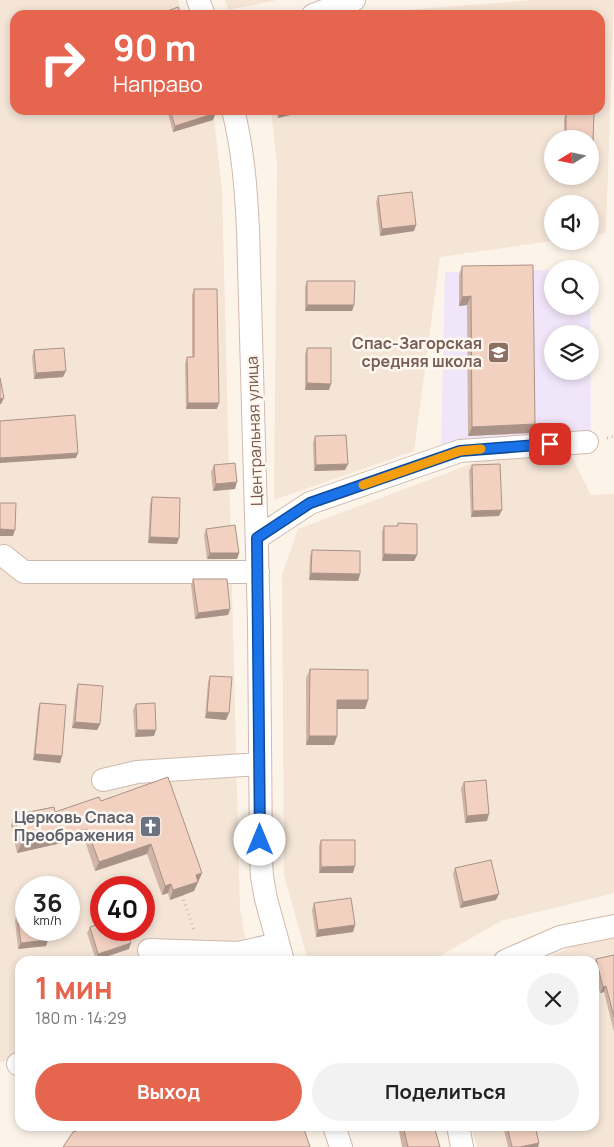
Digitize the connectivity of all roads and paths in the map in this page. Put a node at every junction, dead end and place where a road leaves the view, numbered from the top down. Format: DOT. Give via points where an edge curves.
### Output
graph roads {
  1 [pos="354,0"];
  2 [pos="327,10"];
  3 [pos="234,115"];
  4 [pos="587,442"];
  5 [pos="257,538"];
  6 [pos="4,556"];
  7 [pos="258,572"];
  8 [pos="260,764"];
  9 [pos="103,780"];
  10 [pos="182,895"];
  11 [pos="190,919"];
  12 [pos="614,926"];
  13 [pos="149,950"];
  14 [pos="280,953"];
  15 [pos="517,956"];
  16 [pos="336,1131"];
  17 [pos="459,1131"];
  18 [pos="341,1147"];
  19 [pos="462,1147"];
  1 -- 2 [label="street"];
  3 -- 5 [label="street, Центральная улица" via="244,170 248,229"];
  4 -- 5 [label="street" via="460,451 310,503"];
  5 -- 7 [label="street, Центральная улица"];
  6 -- 7 [label="street" via="24,572"];
  7 -- 8 [label="street, Центральная улица"];
  8 -- 9 [label="street" via="137,772"];
  8 -- 14 [label="street, Центральная улица" via="262,877"];
  10 -- 11 [label="path"];
  12 -- 15 [label="street" via="560,938"];
  13 -- 14 [label="street"];
  16 -- 18 [label="street"];
  17 -- 19 [label="street"];
}
